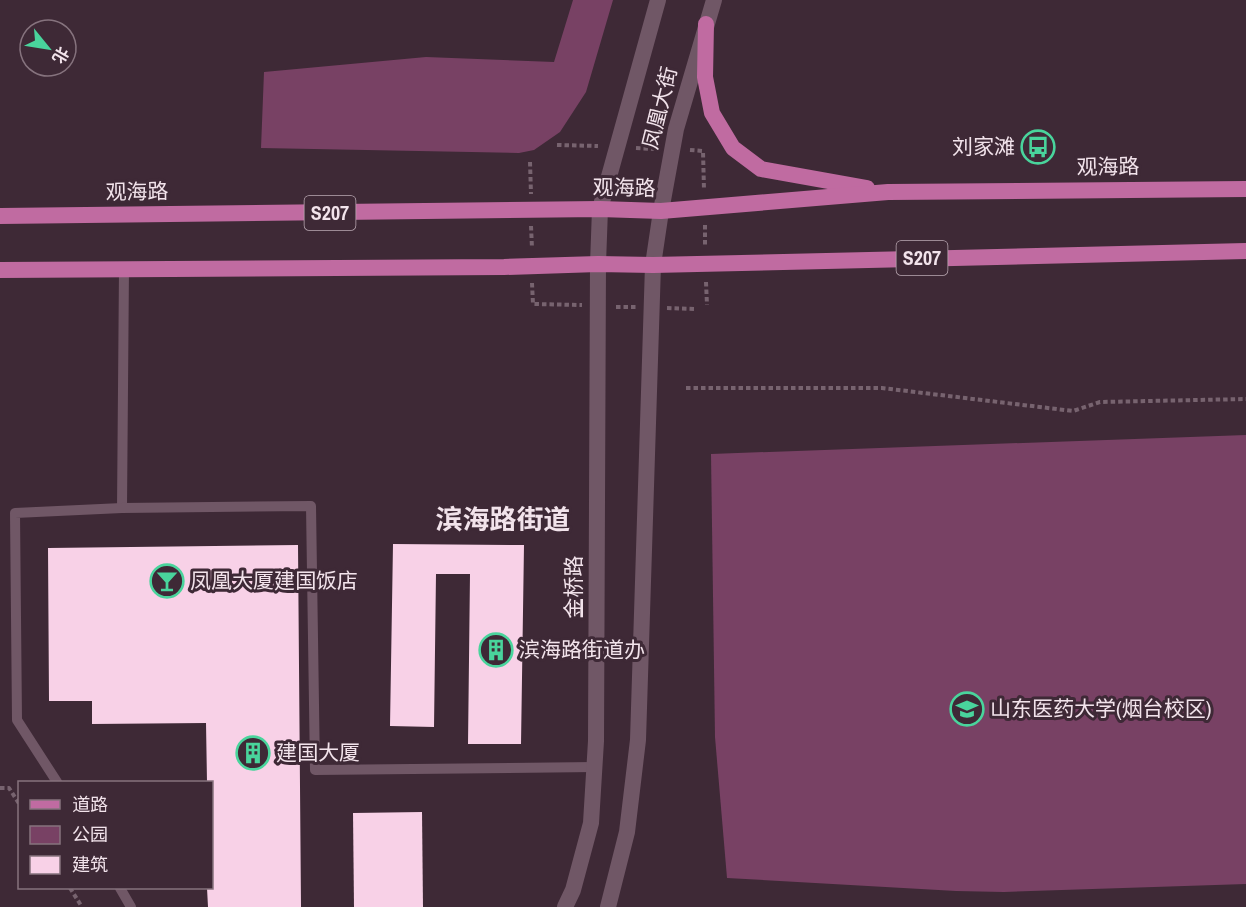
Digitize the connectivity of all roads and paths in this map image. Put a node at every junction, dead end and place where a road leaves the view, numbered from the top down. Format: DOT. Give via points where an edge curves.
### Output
graph roads {
  1 [pos="658,0"];
  2 [pos="714,0"];
  3 [pos="706,24"];
  4 [pos="1246,189"];
  5 [pos="888,192"];
  6 [pos="600,209"];
  7 [pos="660,211"];
  8 [pos="0,216"];
  9 [pos="1246,251"];
  10 [pos="598,264"];
  11 [pos="653,265"];
  12 [pos="124,268"];
  13 [pos="0,270"];
  14 [pos="686,388"];
  15 [pos="1246,399"];
  16 [pos="122,508"];
  17 [pos="595,767"];
  18 [pos="56,781"];
  19 [pos="0,788"];
  20 [pos="18,802"];
  21 [pos="71,889"];
  22 [pos="121,889"];
  23 [pos="79,901"];
  24 [pos="76,907"];
  25 [pos="82,907"];
  26 [pos="131,907"];
  27 [pos="565,907"];
  28 [pos="608,907"];
  1 -- 6 [label="street, 凤凰大街"];
  2 -- 3 [label="street, 凤凰大街"];
  3 -- 5 [label="main road" via="705,77 712,113 733,148 761,169"];
  3 -- 7 [label="street, 凤凰大街" via="676,129"];
  4 -- 5 [label="main road, 观海路 / S207"];
  5 -- 7 [label="main road, 观海路 / S207"];
  6 -- 7 [label="main road, 观海路 / S207"];
  6 -- 8 [label="main road, 观海路 / S207"];
  6 -- 10 [label="street, 凤凰大街"];
  7 -- 11 [label="street, 凤凰大街"];
  9 -- 11 [label="main road, S207"];
  10 -- 11 [label="main road, S207"];
  10 -- 12 [label="main road, S207"];
  10 -- 17 [label="street, 金桥路"];
  11 -- 28 [label="street" via="638,740 627,832"];
  12 -- 13 [label="main road, S207"];
  12 -- 16 [label="lane"];
  14 -- 15 [label="path" via="882,388 1073,411 1100,402"];
  16 -- 17 [label="lane" via="311,506 315,770"];
  16 -- 18 [label="lane" via="15,513 17,720"];
  17 -- 27 [label="street, 金桥路" via="591,823"];
  19 -- 20 [label="path" via="9,788"];
  21 -- 23 [label="path"];
  22 -- 26 [label="lane"];
  23 -- 24 [label="path"];
  23 -- 25 [label="path"];
}
